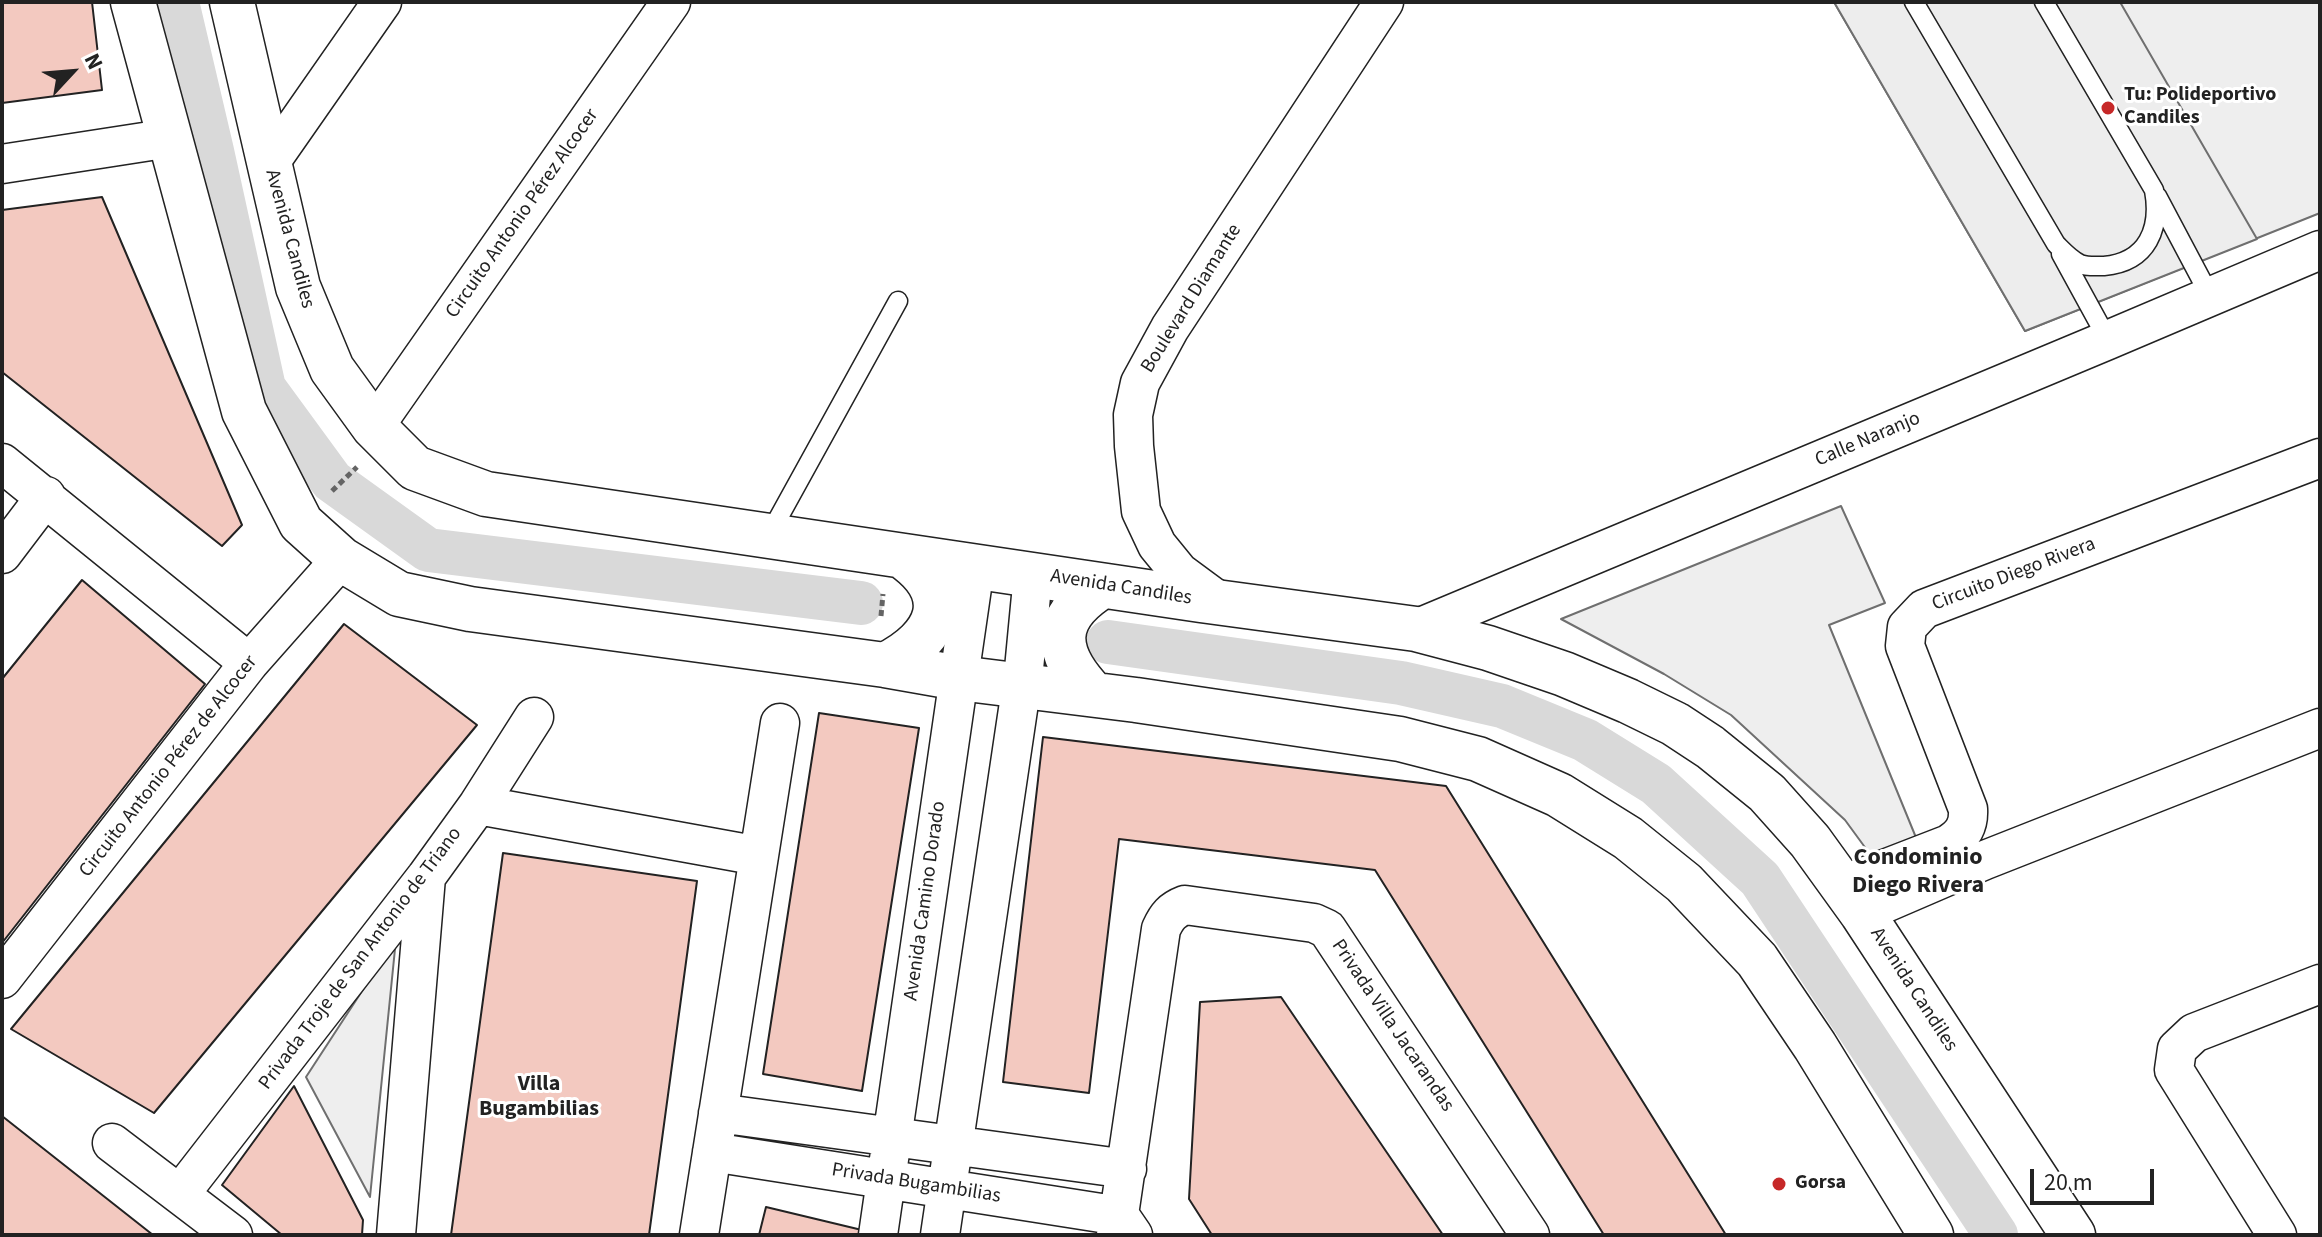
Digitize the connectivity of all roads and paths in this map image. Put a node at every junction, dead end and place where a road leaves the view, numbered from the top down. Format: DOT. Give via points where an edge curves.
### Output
graph roads {
  1 [pos="133,2"];
  2 [pos="232,2"];
  3 [pos="382,2"];
  4 [pos="671,2"];
  5 [pos="1384,2"];
  6 [pos="1914,2"];
  7 [pos="2044,2"];
  8 [pos="170,138"];
  9 [pos="2,164"];
  10 [pos="269,164"];
  11 [pos="2154,190"];
  12 [pos="2056,244"];
  13 [pos="2320,250"];
  14 [pos="2210,296"];
  15 [pos="898,301"];
  16 [pos="2108,340"];
  17 [pos="374,427"];
  18 [pos="2320,458"];
  19 [pos="2,463"];
  20 [pos="46,496"];
  21 [pos="769,535"];
  22 [pos="2,554"];
  23 [pos="341,559"];
  24 [pos="892,574"];
  25 [pos="973,578"];
  26 [pos="1032,583"];
  27 [pos="1102,586"];
  28 [pos="1221,603"];
  29 [pos="1416,629"];
  30 [pos="883,644"];
  31 [pos="249,663"];
  32 [pos="960,667"];
  33 [pos="1022,676"];
  34 [pos="1093,694"];
  35 [pos="534,717"];
  36 [pos="780,723"];
  37 [pos="2320,728"];
  38 [pos="478,805"];
  39 [pos="759,856"];
  40 [pos="426,877"];
  41 [pos="1852,899"];
  42 [pos="2,979"];
  43 [pos="2320,984"];
  44 [pos="718,1113"];
  45 [pos="891,1137"];
  46 [pos="112,1143"];
  47 [pos="953,1145"];
  48 [pos="712,1152"];
  49 [pos="1127,1169"];
  50 [pos="885,1180"];
  51 [pos="946,1189"];
  52 [pos="180,1194"];
  53 [pos="1123,1229"];
  54 [pos="233,1235"];
  55 [pos="396,1235"];
  56 [pos="699,1235"];
  57 [pos="878,1235"];
  58 [pos="940,1235"];
  59 [pos="1530,1235"];
  60 [pos="1931,1235"];
  61 [pos="2073,1235"];
  62 [pos="2277,1235"];
  1 -- 8 [label="main road"];
  2 -- 10 [label="main road, Avenida Candiles"];
  3 -- 10 [label="street"];
  4 -- 17 [label="street, Circuito Antonio Pérez Alcocer"];
  5 -- 28 [label="street, Boulevard Diamante" via="1170,328 1140,383 1133,415 1141,511 1157,545 1179,572"];
  6 -- 12 [label="lane"];
  7 -- 11 [label="lane"];
  8 -- 9 [label="street"];
  8 -- 23 [label="main road" via="244,411 301,523"];
  10 -- 17 [label="main road, Avenida Candiles" via="298,287 332,369"];
  11 -- 12 [label="lane" via="2154,229 2141,251 2126,262 2081,264"];
  11 -- 14 [label="lane"];
  12 -- 16 [label="lane"];
  13 -- 14 [label="street, Calle Naranjo"];
  14 -- 16 [label="street, Calle Naranjo"];
  15 -- 21 [label="lane"];
  16 -- 29 [label="street, Calle Naranjo"];
  17 -- 21 [label="main road, Avenida Candiles" via="415,468 486,494"];
  18 -- 41 [label="street, Circuito Diego Rivera" via="1924,609 1907,627 1905,646 1968,809 1966,828 1949,844"];
  19 -- 20 [label="street"];
  20 -- 22 [label="street"];
  20 -- 31 [label="street"];
  21 -- 24 [label="main road, Avenida Candiles"];
  23 -- 30 [label="main road" via="399,594 470,609"];
  23 -- 31 [label="street, Circuito Antonio Pérez de Alcocer"];
  24 -- 25 [label="main road, Avenida Candiles"];
  24 -- 30 [label="path"];
  24 -- 30 [label="main road" via="912,563 926,578 936,609 923,639 906,654"];
  25 -- 26 [label="main road, Avenida Candiles"];
  25 -- 32 [label="street, Avenida Camino Dorado"];
  26 -- 27 [label="main road, Avenida Candiles"];
  26 -- 33 [label="street"];
  27 -- 28 [label="main road, Avenida Candiles"];
  27 -- 34 [label="main road" via="1078,603 1066,621 1063,639 1067,660"];
  28 -- 29 [label="main road, Avenida Candiles"];
  29 -- 41 [label="main road, Avenida Candiles" via="1564,674 1675,724 1767,793"];
  30 -- 32 [label="main road"];
  31 -- 42 [label="street, Circuito Antonio Pérez de Alcocer"];
  32 -- 33 [label="main road"];
  32 -- 45 [label="street, Avenida Camino Dorado"];
  33 -- 34 [label="main road"];
  33 -- 47 [label="street"];
  34 -- 60 [label="main road" via="1400,739 1478,759 1559,795 1628,838 1684,883 1757,960"];
  35 -- 38 [label="street, Privada Troje de San Antonio de Triano"];
  36 -- 39 [label="street"];
  37 -- 41 [label="street" via="1985,860"];
  38 -- 39 [label="street"];
  38 -- 40 [label="street, Privada Troje de San Antonio de Triano"];
  39 -- 44 [label="street"];
  40 -- 52 [label="street, Privada Troje de San Antonio de Triano"];
  40 -- 55 [label="street"];
  41 -- 61 [label="main road, Avenida Candiles"];
  43 -- 62 [label="street" via="2194,1033 2177,1049 2174,1070"];
  44 -- 45 [label="street, Privada Bugambilias"];
  44 -- 48 [label="street"];
  45 -- 47 [label="street, Privada Bugambilias"];
  45 -- 50 [label="street, Avenida Camino Dorado"];
  46 -- 52 [label="street"];
  47 -- 49 [label="street, Privada Bugambilias"];
  47 -- 51 [label="street"];
  48 -- 50 [label="street, Privada Bugambilias"];
  48 -- 56 [label="street"];
  49 -- 53 [label="street, Privada Villa Jacarandas"];
  49 -- 59 [label="street, Privada Villa Jacarandas" via="1166,919 1185,905 1314,923 1336,941"];
  50 -- 51 [label="street, Privada Bugambilias"];
  50 -- 57 [label="street, Avenida Camino Dorado"];
  51 -- 53 [label="street, Privada Bugambilias"];
  51 -- 58 [label="street"];
  52 -- 54 [label="street"];
}
